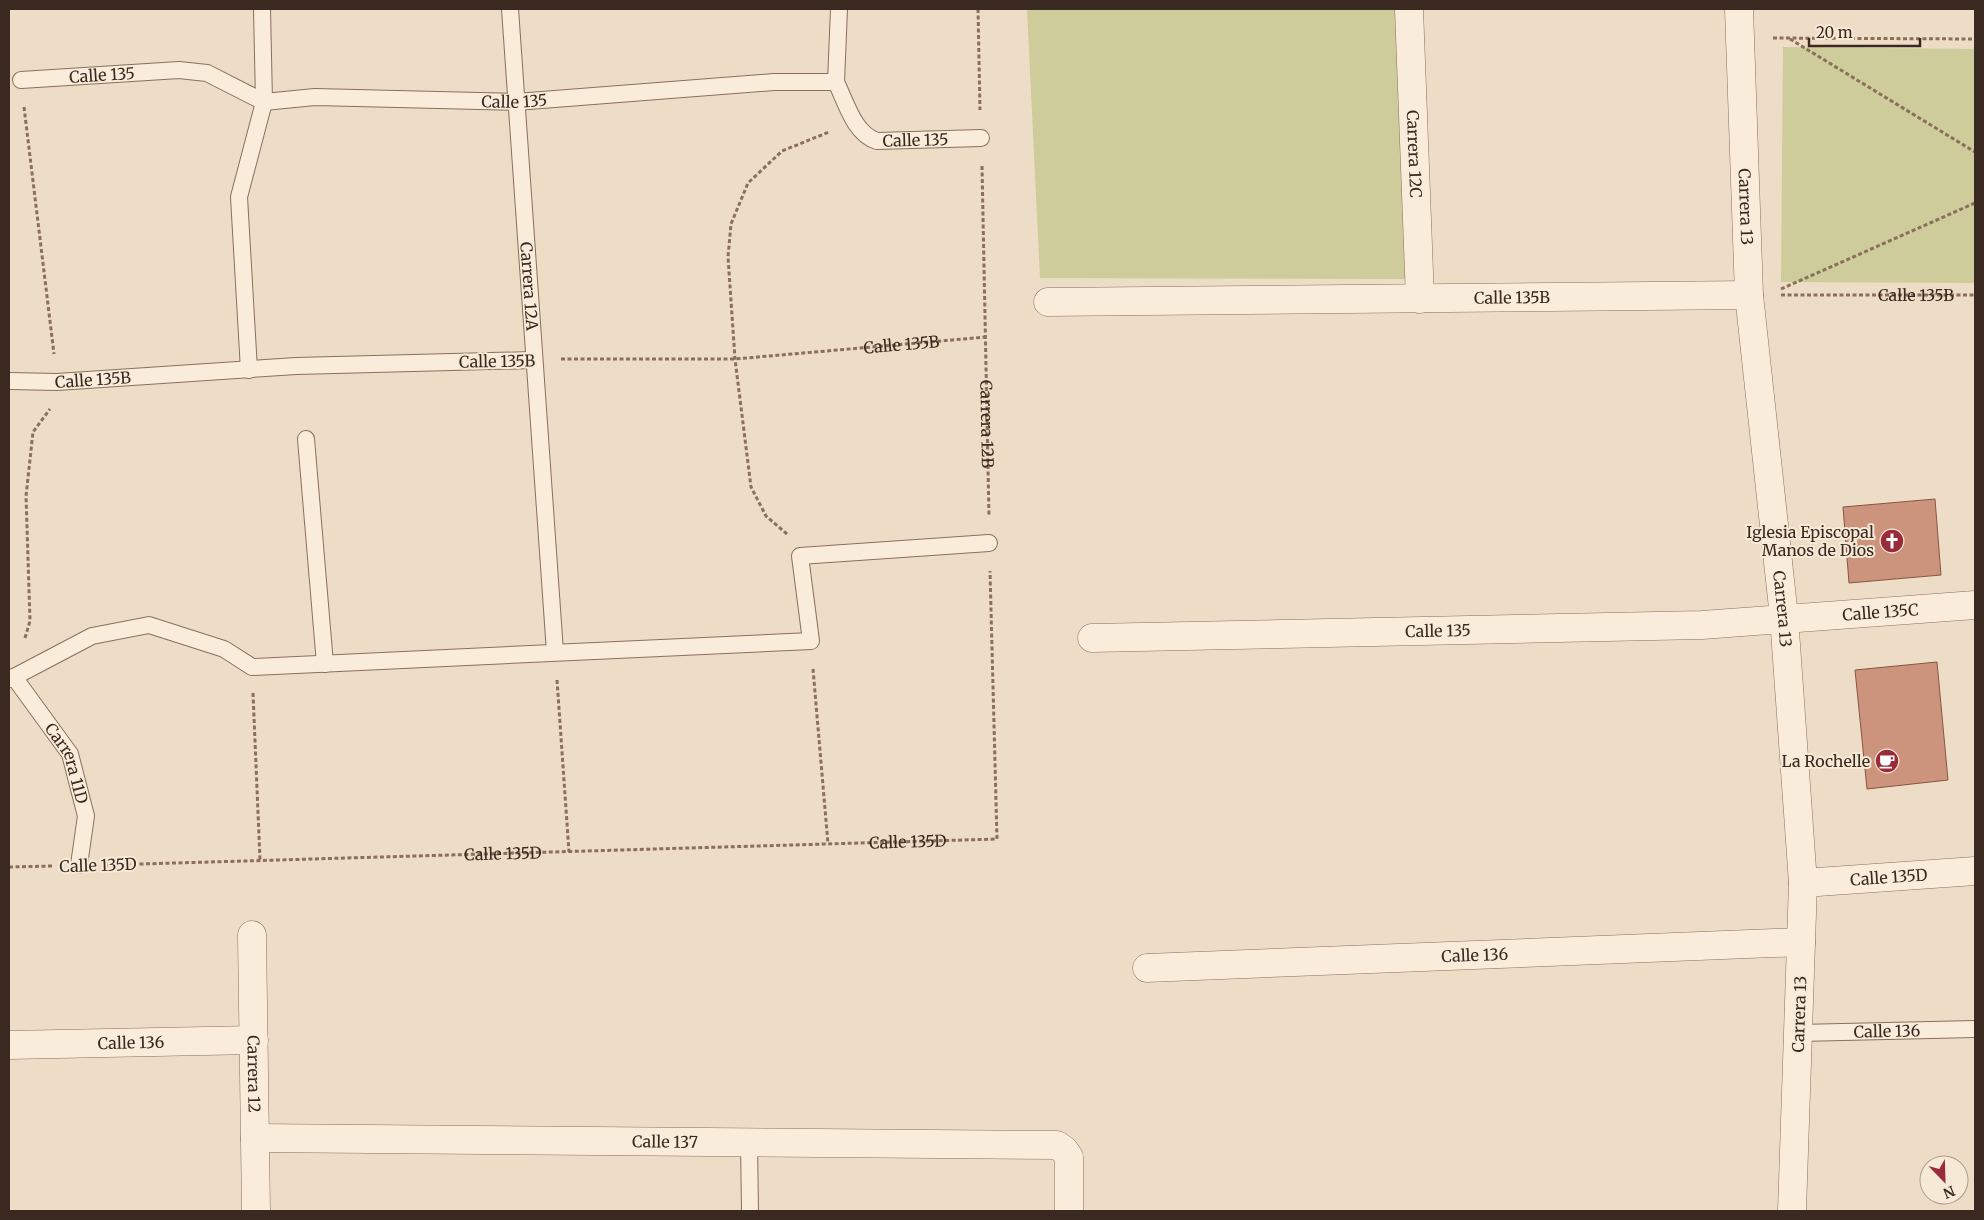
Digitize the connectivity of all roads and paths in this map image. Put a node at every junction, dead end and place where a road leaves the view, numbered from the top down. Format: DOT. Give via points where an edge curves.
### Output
graph roads {
  1 [pos="262,9"];
  2 [pos="510,9"];
  3 [pos="839,9"];
  4 [pos="978,9"];
  5 [pos="1409,9"];
  6 [pos="1739,9"];
  7 [pos="1789,38"];
  8 [pos="1740,39"];
  9 [pos="1975,39"];
  10 [pos="21,80"];
  11 [pos="836,82"];
  12 [pos="264,102"];
  13 [pos="516,102"];
  14 [pos="855,122"];
  15 [pos="981,138"];
  16 [pos="1975,152"];
  17 [pos="1975,203"];
  18 [pos="1759,295"];
  19 [pos="1975,295"];
  20 [pos="1420,299"];
  21 [pos="1048,302"];
  22 [pos="986,337"];
  23 [pos="736,359"];
  24 [pos="533,360"];
  25 [pos="249,370"];
  26 [pos="9,381"];
  27 [pos="57,382"];
  28 [pos="306,439"];
  29 [pos="989,543"];
  30 [pos="800,556"];
  31 [pos="1975,605"];
  32 [pos="1784,617"];
  33 [pos="1092,638"];
  34 [pos="811,641"];
  35 [pos="555,652"];
  36 [pos="324,664"];
  37 [pos="252,667"];
  38 [pos="12,678"];
  39 [pos="997,839"];
  40 [pos="828,844"];
  41 [pos="569,852"];
  42 [pos="260,860"];
  43 [pos="79,865"];
  44 [pos="9,867"];
  45 [pos="1975,871"];
  46 [pos="1803,883"];
  47 [pos="252,935"];
  48 [pos="1801,942"];
  49 [pos="1147,968"];
  50 [pos="1975,1029"];
  51 [pos="1799,1033"];
  52 [pos="254,1040"];
  53 [pos="9,1045"];
  54 [pos="255,1138"];
  55 [pos="749,1143"];
  56 [pos="256,1211"];
  57 [pos="750,1211"];
  58 [pos="1069,1211"];
  59 [pos="1792,1211"];
  1 -- 12 [label="lane"];
  2 -- 13 [label="lane, Carrera 12A"];
  3 -- 11 [label="lane"];
  4 -- 15 [label="path, Carrera 12B"];
  5 -- 20 [label="street, Carrera 12C"];
  6 -- 8 [label="street, Carrera 13"];
  7 -- 8 [label="path"];
  7 -- 9 [label="path"];
  7 -- 16 [label="path"];
  8 -- 18 [label="street, Carrera 13"];
  10 -- 12 [label="lane, Calle 135" via="180,70 207,73"];
  10 -- 27 [label="path"];
  11 -- 13 [label="lane, Calle 135" via="774,82"];
  11 -- 14 [label="lane, Calle 135"];
  12 -- 13 [label="lane, Calle 135" via="315,97"];
  12 -- 25 [label="lane" via="239,197"];
  13 -- 24 [label="lane, Carrera 12A"];
  14 -- 15 [label="lane, Calle 135" via="862,133 876,141"];
  14 -- 23 [label="path" via="782,151 748,183 731,224 728,257"];
  15 -- 22 [label="path, Carrera 12B"];
  17 -- 18 [label="path"];
  18 -- 19 [label="path, Calle 135B"];
  18 -- 20 [label="street, Calle 135B"];
  18 -- 32 [label="street, Carrera 13"];
  20 -- 21 [label="street, Calle 135B"];
  22 -- 23 [label="path, Calle 135B"];
  22 -- 29 [label="path, Carrera 12B"];
  23 -- 24 [label="path, Calle 135B"];
  23 -- 30 [label="path" via="751,487 766,516 789,536"];
  24 -- 25 [label="lane, Calle 135B"];
  24 -- 35 [label="lane, Carrera 12A"];
  25 -- 27 [label="lane, Calle 135B"];
  26 -- 27 [label="lane, Calle 135B"];
  27 -- 38 [label="path" via="52,407 33,432 26,496 30,621"];
  28 -- 36 [label="lane"];
  29 -- 30 [label="lane"];
  29 -- 39 [label="path, Carrera 12B"];
  30 -- 34 [label="lane"];
  31 -- 32 [label="street, Calle 135C"];
  32 -- 33 [label="street, Calle 135" via="1702,625"];
  32 -- 46 [label="street, Carrera 13"];
  34 -- 35 [label="lane"];
  34 -- 40 [label="path"];
  35 -- 36 [label="lane"];
  35 -- 41 [label="path"];
  36 -- 37 [label="lane"];
  37 -- 38 [label="lane" via="224,650 149,625 92,636"];
  37 -- 42 [label="path"];
  38 -- 43 [label="lane, Carrera 11D" via="70,754 86,816"];
  39 -- 40 [label="path, Calle 135D"];
  40 -- 41 [label="path, Calle 135D"];
  41 -- 42 [label="path, Calle 135D"];
  42 -- 43 [label="path, Calle 135D"];
  43 -- 44 [label="path, Calle 135D"];
  45 -- 46 [label="street, Calle 135D"];
  46 -- 48 [label="street, Carrera 13"];
  47 -- 52 [label="street, Carrera 12"];
  48 -- 49 [label="street, Calle 136"];
  48 -- 51 [label="street, Carrera 13"];
  50 -- 51 [label="lane, Calle 136"];
  51 -- 59 [label="street, Carrera 13"];
  52 -- 53 [label="street, Calle 136"];
  52 -- 54 [label="street, Carrera 12"];
  54 -- 55 [label="street, Calle 137"];
  54 -- 56 [label="street, Carrera 12"];
  55 -- 57 [label="lane"];
  55 -- 58 [label="street, Calle 137" via="1056,1145 1069,1157"];
}
